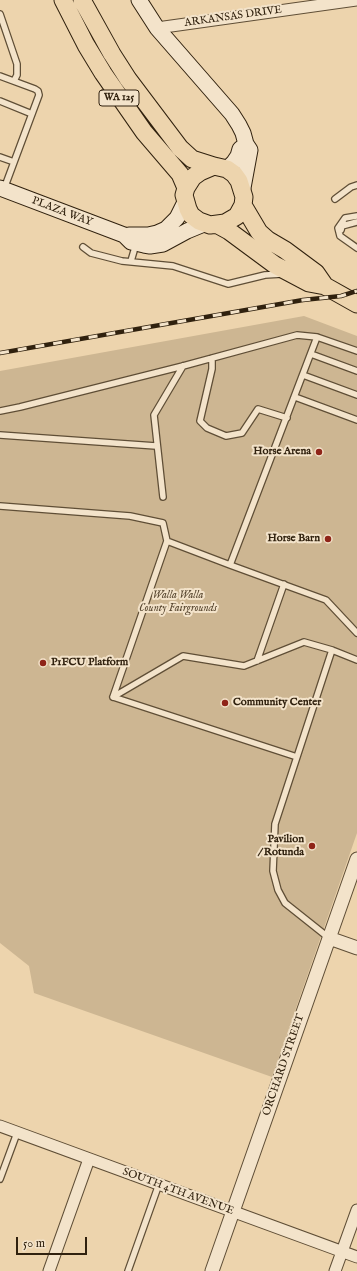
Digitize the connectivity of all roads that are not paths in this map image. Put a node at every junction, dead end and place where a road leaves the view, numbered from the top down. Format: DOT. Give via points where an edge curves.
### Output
graph roads {
  1 [pos="63,0"];
  2 [pos="82,0"];
  3 [pos="139,0"];
  4 [pos="357,0"];
  5 [pos="0,14"];
  6 [pos="157,28"];
  7 [pos="0,76"];
  8 [pos="14,81"];
  9 [pos="0,101"];
  10 [pos="32,114"];
  11 [pos="246,144"];
  12 [pos="0,157"];
  13 [pos="14,162"];
  14 [pos="220,168"];
  15 [pos="357,185"];
  16 [pos="1,188"];
  17 [pos="185,195"];
  18 [pos="243,197"];
  19 [pos="335,199"];
  20 [pos="357,216"];
  21 [pos="357,222"];
  22 [pos="211,224"];
  23 [pos="340,236"];
  24 [pos="130,239"];
  25 [pos="83,247"];
  26 [pos="357,248"];
  27 [pos="131,261"];
  28 [pos="290,273"];
  29 [pos="325,286"];
  30 [pos="357,304"];
  31 [pos="317,337"];
  32 [pos="357,351"];
  33 [pos="311,354"];
  34 [pos="212,358"];
  35 [pos="183,366"];
  36 [pos="357,370"];
  37 [pos="303,375"];
  38 [pos="357,395"];
  39 [pos="295,397"];
  40 [pos="0,411"];
  41 [pos="287,418"];
  42 [pos="357,420"];
  43 [pos="0,434"];
  44 [pos="156,446"];
  45 [pos="163,497"];
  46 [pos="0,506"];
  47 [pos="167,541"];
  48 [pos="230,565"];
  49 [pos="284,584"];
  50 [pos="357,633"];
  51 [pos="332,650"];
  52 [pos="357,660"];
  53 [pos="257,661"];
  54 [pos="113,697"];
  55 [pos="297,757"];
  56 [pos="357,859"];
  57 [pos="329,938"];
  58 [pos="357,948"];
  59 [pos="0,1126"];
  60 [pos="17,1132"];
  61 [pos="89,1159"];
  62 [pos="0,1179"];
  63 [pos="159,1184"];
  64 [pos="357,1210"];
  65 [pos="233,1211"];
  66 [pos="342,1251"];
  67 [pos="357,1257"];
  68 [pos="49,1271"];
  69 [pos="128,1271"];
  70 [pos="212,1271"];
  71 [pos="335,1271"];
  1 -- 17 [label="main road, WA 125" via="86,45 111,85 144,132 180,174"];
  2 -- 14 [label="main road, WA 125" via="112,54 175,142 192,159"];
  3 -- 6 [label="main road"];
  4 -- 6 [label="street, ARKANSAS DRIVE"];
  5 -- 8 [label="lane" via="17,64"];
  6 -- 11 [label="main road" via="232,114"];
  7 -- 8 [label="lane"];
  8 -- 10 [label="lane" via="38,91"];
  9 -- 10 [label="lane"];
  10 -- 13 [label="lane"];
  11 -- 14 [label="main road" via="240,149 234,162"];
  11 -- 18 [label="main road" via="250,150"];
  12 -- 13 [label="lane"];
  13 -- 16 [label="lane"];
  14 -- 17 [label="main road" via="204,170 193,178"];
  14 -- 18 [label="main road, WA 125" via="239,181"];
  15 -- 19 [label="lane"];
  16 -- 24 [label="main road, PLAZA WAY"];
  17 -- 22 [label="main road, WA 125" via="191,215"];
  17 -- 24 [label="main road, PLAZA WAY" via="177,218 166,229 148,236 134,234"];
  18 -- 22 [label="main road" via="237,216 232,220"];
  18 -- 29 [label="main road, WA 125" via="259,232 316,273"];
  20 -- 23 [label="lane" via="345,218 338,228"];
  21 -- 23 [label="lane" via="342,226"];
  22 -- 24 [label="main road, PLAZA WAY" via="187,231 163,244 150,246"];
  22 -- 28 [label="main road, WA 125" via="229,231 275,266"];
  23 -- 26 [label="lane"];
  24 -- 27 [label="lane"];
  25 -- 27 [label="lane" via="91,253"];
  27 -- 28 [label="lane" via="173,266 228,284 265,275"];
  28 -- 29 [label="main road, WA 125" via="309,283"];
  29 -- 30 [label="main road, WA 125"];
  31 -- 32 [label="lane"];
  31 -- 33 [label="lane"];
  31 -- 34 [label="lane" via="297,335"];
  33 -- 36 [label="lane"];
  33 -- 37 [label="lane"];
  34 -- 35 [label="lane"];
  34 -- 41 [label="lane" via="212,369 200,421 207,428 226,436 242,433 258,409"];
  35 -- 40 [label="lane"];
  35 -- 44 [label="lane" via="154,415"];
  37 -- 38 [label="lane"];
  37 -- 39 [label="lane"];
  39 -- 41 [label="lane"];
  39 -- 42 [label="lane"];
  41 -- 48 [label="lane"];
  43 -- 44 [label="lane"];
  44 -- 45 [label="lane"];
  46 -- 47 [label="lane" via="130,516 163,523"];
  47 -- 48 [label="lane"];
  47 -- 54 [label="lane"];
  48 -- 49 [label="lane"];
  49 -- 50 [label="lane" via="326,600"];
  49 -- 53 [label="lane"];
  51 -- 52 [label="lane"];
  51 -- 53 [label="lane" via="304,642"];
  51 -- 55 [label="lane"];
  53 -- 54 [label="lane" via="244,666 183,656"];
  54 -- 55 [label="lane"];
  55 -- 57 [label="lane" via="275,824 273,871 285,904"];
  56 -- 57 [label="street, ORCHARD STREET"];
  57 -- 58 [label="street"];
  57 -- 65 [label="street, ORCHARD STREET"];
  59 -- 60 [label="street, SOUTH 4TH AVENUE"];
  60 -- 61 [label="street, SOUTH 4TH AVENUE"];
  60 -- 62 [label="lane"];
  61 -- 63 [label="street, SOUTH 4TH AVENUE"];
  61 -- 68 [label="street"];
  63 -- 65 [label="street, SOUTH 4TH AVENUE"];
  63 -- 69 [label="lane"];
  64 -- 66 [label="street"];
  65 -- 66 [label="street, SOUTH 4TH AVENUE"];
  65 -- 70 [label="street, ORCHARD STREET"];
  66 -- 67 [label="street, SOUTH 4TH AVENUE"];
  66 -- 71 [label="street"];
}
